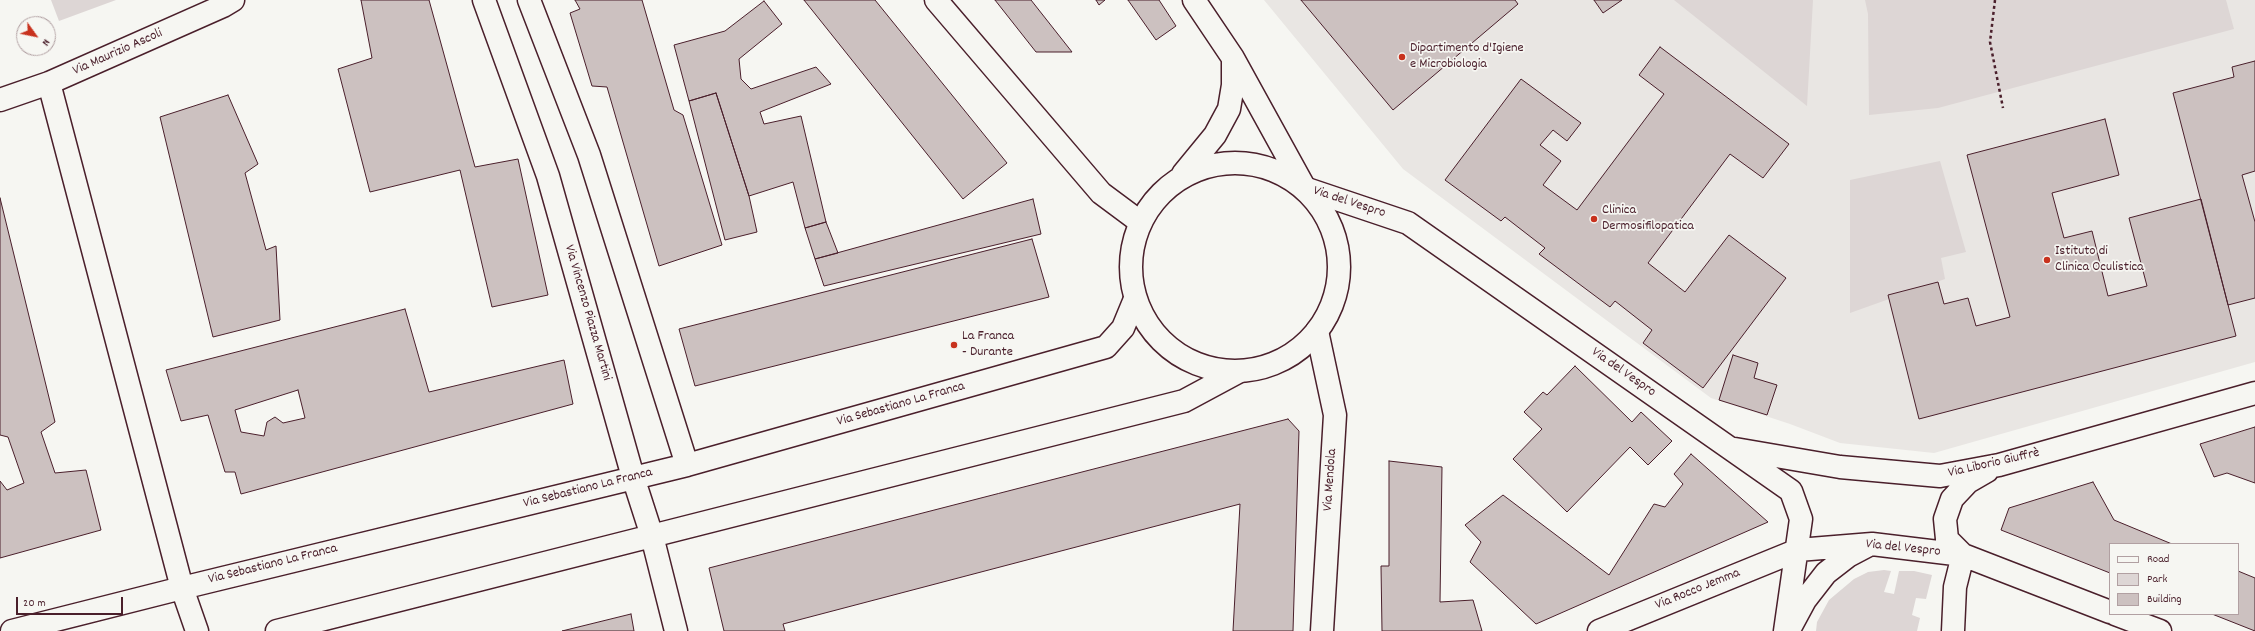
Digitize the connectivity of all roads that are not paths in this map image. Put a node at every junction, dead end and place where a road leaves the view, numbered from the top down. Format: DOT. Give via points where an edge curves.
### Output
graph roads {
  1 [pos="233,0"];
  2 [pos="484,0"];
  3 [pos="529,0"];
  4 [pos="936,0"];
  5 [pos="1194,0"];
  6 [pos="1233,58"];
  7 [pos="49,83"];
  8 [pos="0,100"];
  9 [pos="1176,180"];
  10 [pos="1304,188"];
  11 [pos="1140,222"];
  12 [pos="1135,299"];
  13 [pos="1317,331"];
  14 [pos="1238,372"];
  15 [pos="2255,393"];
  16 [pos="1728,447"];
  17 [pos="687,465"];
  18 [pos="1999,465"];
  19 [pos="633,478"];
  20 [pos="652,536"];
  21 [pos="1872,544"];
  22 [pos="1798,550"];
  23 [pos="1963,555"];
  24 [pos="182,588"];
  25 [pos="2109,612"];
  26 [pos="2119,615"];
  27 [pos="12,631"];
  28 [pos="196,631"];
  29 [pos="277,631"];
  30 [pos="676,631"];
  31 [pos="1322,631"];
  32 [pos="1599,631"];
  33 [pos="1785,631"];
  34 [pos="1788,631"];
  35 [pos="1952,631"];
  36 [pos="2160,631"];
  1 -- 7 [label="street, Via Maurizio Ascoli"];
  2 -- 19 [label="street, Via Vincenzo Piazza Martini" via="548,176"];
  3 -- 17 [label="street" via="589,155"];
  4 -- 11 [label="street" via="1101,193"];
  5 -- 6 [label="street, Via del Vespro"];
  6 -- 9 [label="street" via="1233,85 1229,109 1223,123 1200,155"];
  6 -- 10 [label="street, Via del Vespro"];
  7 -- 8 [label="street, Via Maurizio Ascoli"];
  7 -- 24 [label="street"];
  9 -- 10 [label="street" via="1207,166 1241,162 1275,170"];
  9 -- 11 [label="street" via="1162,192"];
  10 -- 13 [label="street" via="1328,219 1339,257 1339,277 1335,296 1328,315"];
  10 -- 16 [label="street, Via del Vespro" via="1408,223"];
  11 -- 12 [label="street" via="1133,240 1130,260"];
  12 -- 14 [label="street" via="1144,320 1157,338 1174,353 1194,364"];
  12 -- 17 [label="street, Via Sebastiano La Franca" via="1123,328 1106,347"];
  13 -- 14 [label="street" via="1304,345 1274,364"];
  13 -- 31 [label="street, Via Mendola" via="1335,415"];
  14 -- 20 [label="street" via="1184,401"];
  15 -- 18 [label="street, Via Liborio Giuffrè"];
  16 -- 18 [label="street, Via Liborio Giuffrè" via="1840,467 1940,476"];
  16 -- 22 [label="street, Via del Vespro" via="1791,490 1801,519"];
  17 -- 19 [label="street, Via Sebastiano La Franca"];
  18 -- 23 [label="street" via="1968,482 1952,499 1945,519 1947,539"];
  19 -- 20 [label="street, Via Vincenzo Piazza Martini"];
  19 -- 24 [label="street, Via Sebastiano La Franca"];
  20 -- 29 [label="street"];
  20 -- 30 [label="street, Via Vincenzo Piazza Martini"];
  21 -- 22 [label="street, Via del Vespro"];
  21 -- 23 [label="street, Via del Vespro"];
  21 -- 34 [label="street" via="1848,556 1826,573 1805,600"];
  22 -- 32 [label="street, Via Rocco Jemma"];
  22 -- 33 [label="street"];
  23 -- 25 [label="street, Via del Vespro"];
  23 -- 35 [label="street" via="1955,586"];
  24 -- 27 [label="street, Via Sebastiano La Franca"];
  24 -- 28 [label="street"];
  26 -- 36 [label="street"];
}
